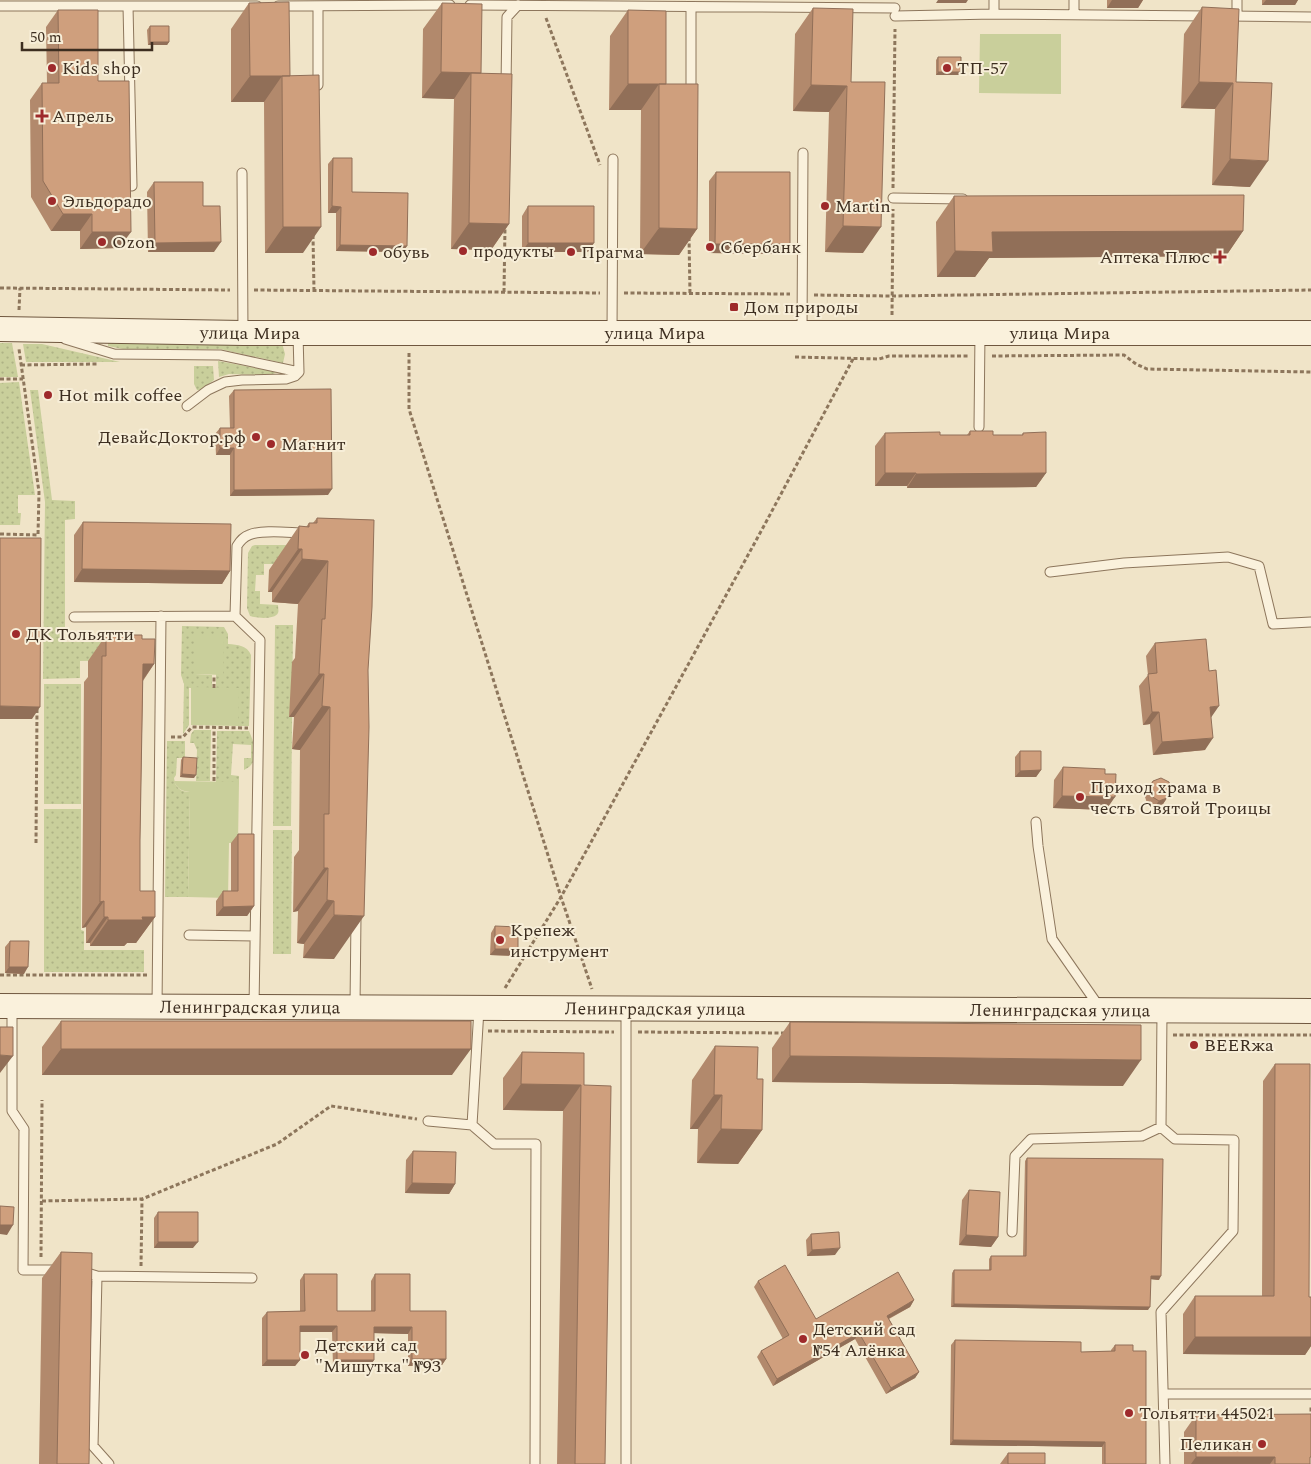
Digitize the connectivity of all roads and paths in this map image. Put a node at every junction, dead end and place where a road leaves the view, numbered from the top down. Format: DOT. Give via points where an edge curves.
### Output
graph roads {
  1 [pos="994,0"];
  2 [pos="1074,0"];
  3 [pos="1237,0"];
  4 [pos="79,3"];
  5 [pos="518,5"];
  6 [pos="0,6"];
  7 [pos="128,6"];
  8 [pos="318,6"];
  9 [pos="541,6"];
  10 [pos="691,7"];
  11 [pos="895,12"];
  12 [pos="994,14"];
  13 [pos="1074,14"];
  14 [pos="1237,16"];
  15 [pos="1311,17"];
  16 [pos="318,94"];
  17 [pos="506,94"];
  18 [pos="691,103"];
  19 [pos="803,153"];
  20 [pos="613,159"];
  21 [pos="242,173"];
  22 [pos="132,186"];
  23 [pos="893,198"];
  24 [pos="970,199"];
  25 [pos="613,201"];
  26 [pos="505,220"];
  27 [pos="313,230"];
  28 [pos="688,234"];
  29 [pos="0,288"];
  30 [pos="20,288"];
  31 [pos="243,290"];
  32 [pos="1311,290"];
  33 [pos="314,291"];
  34 [pos="504,292"];
  35 [pos="612,293"];
  36 [pos="690,294"];
  37 [pos="802,294"];
  38 [pos="892,296"];
  39 [pos="19,330"];
  40 [pos="243,333"];
  41 [pos="298,333"];
  42 [pos="612,333"];
  43 [pos="802,333"];
  44 [pos="892,333"];
  45 [pos="1311,333"];
  46 [pos="980,345"];
  47 [pos="408,352"];
  48 [pos="795,357"];
  49 [pos="853,359"];
  50 [pos="299,372"];
  51 [pos="1311,372"];
  52 [pos="0,379"];
  53 [pos="23,379"];
  54 [pos="187,406"];
  55 [pos="979,427"];
  56 [pos="315,533"];
  57 [pos="0,534"];
  58 [pos="38,535"];
  59 [pos="38,544"];
  60 [pos="1050,572"];
  61 [pos="161,616"];
  62 [pos="235,616"];
  63 [pos="74,617"];
  64 [pos="1311,622"];
  65 [pos="214,675"];
  66 [pos="214,688"];
  67 [pos="37,704"];
  68 [pos="214,727"];
  69 [pos="258,728"];
  70 [pos="160,736"];
  71 [pos="214,781"];
  72 [pos="1036,822"];
  73 [pos="36,843"];
  74 [pos="561,897"];
  75 [pos="356,908"];
  76 [pos="189,935"];
  77 [pos="255,936"];
  78 [pos="0,975"];
  79 [pos="158,975"];
  80 [pos="501,994"];
  81 [pos="6,1006"];
  82 [pos="157,1007"];
  83 [pos="254,1007"];
  84 [pos="355,1008"];
  85 [pos="598,1008"];
  86 [pos="1102,1010"];
  87 [pos="1162,1011"];
  88 [pos="1311,1011"];
  89 [pos="478,1019"];
  90 [pos="626,1020"];
  91 [pos="785,1033"];
  92 [pos="1162,1035"];
  93 [pos="1311,1035"];
  94 [pos="42,1100"];
  95 [pos="428,1121"];
  96 [pos="472,1125"];
  97 [pos="1161,1127"];
  98 [pos="142,1199"];
  99 [pos="42,1201"];
  100 [pos="1012,1232"];
  101 [pos="41,1266"];
  102 [pos="97,1276"];
  103 [pos="141,1276"];
  104 [pos="252,1278"];
  105 [pos="1164,1394"];
  106 [pos="1311,1394"];
  107 [pos="1311,1424"];
  108 [pos="109,1464"];
  109 [pos="535,1464"];
  110 [pos="626,1464"];
  111 [pos="1165,1464"];
  1 -- 12 [label="lane"];
  2 -- 13 [label="lane"];
  3 -- 14 [label="lane"];
  4 -- 6 [label="lane"];
  4 -- 7 [label="lane"];
  5 -- 8 [label="lane"];
  5 -- 9 [label="lane"];
  5 -- 17 [label="lane" via="507,16"];
  7 -- 8 [label="lane"];
  7 -- 22 [label="lane"];
  8 -- 16 [label="lane"];
  9 -- 10 [label="lane"];
  9 -- 25 [label="path"];
  10 -- 11 [label="lane"];
  10 -- 18 [label="lane"];
  11 -- 12 [label="lane"];
  11 -- 23 [label="path"];
  12 -- 13 [label="lane"];
  13 -- 14 [label="lane"];
  14 -- 15 [label="lane"];
  19 -- 37 [label="lane"];
  20 -- 25 [label="lane"];
  21 -- 31 [label="lane"];
  23 -- 24 [label="lane"];
  23 -- 38 [label="path"];
  25 -- 35 [label="lane"];
  26 -- 34 [label="path"];
  27 -- 33 [label="path"];
  28 -- 36 [label="path"];
  29 -- 30 [label="path"];
  30 -- 31 [label="path"];
  30 -- 39 [label="path"];
  31 -- 33 [label="path"];
  31 -- 40 [label="lane"];
  32 -- 38 [label="path"];
  33 -- 34 [label="path"];
  34 -- 35 [label="path"];
  35 -- 36 [label="path"];
  35 -- 42 [label="lane"];
  36 -- 37 [label="path"];
  37 -- 38 [label="path"];
  37 -- 43 [label="lane"];
  38 -- 44 [label="path"];
  39 -- 40 [label="street, улица Мира"];
  39 -- 50 [label="lane" via="114,354 220,355"];
  39 -- 53 [label="path"];
  40 -- 41 [label="street, улица Мира"];
  41 -- 42 [label="street, улица Мира"];
  41 -- 50 [label="lane"];
  42 -- 43 [label="street, улица Мира"];
  43 -- 44 [label="street, улица Мира"];
  44 -- 46 [label="street, улица Мира"];
  45 -- 46 [label="street, улица Мира"];
  46 -- 49 [label="path" via="879,359"];
  46 -- 51 [label="path" via="1124,355 1147,369"];
  46 -- 55 [label="lane"];
  47 -- 74 [label="path" via="409,409"];
  48 -- 49 [label="path"];
  49 -- 74 [label="path"];
  50 -- 54 [label="lane" via="286,379 225,382"];
  52 -- 53 [label="path"];
  53 -- 58 [label="path" via="39,492"];
  56 -- 62 [label="lane" via="257,532 242,539 237,546"];
  57 -- 58 [label="path"];
  58 -- 59 [label="path"];
  60 -- 64 [label="lane" via="1124,563 1228,557 1259,566 1274,624"];
  61 -- 62 [label="lane"];
  61 -- 63 [label="lane"];
  61 -- 70 [label="lane"];
  62 -- 69 [label="lane" via="260,640"];
  65 -- 66 [label="path"];
  67 -- 73 [label="path"];
  68 -- 69 [label="path"];
  68 -- 70 [label="path" via="192,727 183,737"];
  68 -- 71 [label="path"];
  69 -- 77 [label="lane"];
  70 -- 79 [label="lane"];
  72 -- 86 [label="lane" via="1052,939"];
  74 -- 80 [label="path"];
  74 -- 85 [label="path"];
  75 -- 84 [label="lane"];
  76 -- 77 [label="lane"];
  77 -- 83 [label="lane"];
  78 -- 79 [label="path"];
  79 -- 82 [label="lane"];
  81 -- 82 [label="street, Ленинградская улица"];
  81 -- 102 [label="lane" via="12,1111 24,1129 23,1270 81,1271"];
  82 -- 83 [label="street, Ленинградская улица"];
  83 -- 84 [label="street, Ленинградская улица"];
  84 -- 89 [label="street, Ленинградская улица"];
  85 -- 89 [label="street, Ленинградская улица"];
  85 -- 90 [label="street, Ленинградская улица"];
  86 -- 87 [label="street, Ленинградская улица"];
  86 -- 90 [label="street, Ленинградская улица"];
  87 -- 88 [label="street, Ленинградская улица"];
  87 -- 92 [label="lane"];
  89 -- 90 [label="path"];
  89 -- 96 [label="lane"];
  90 -- 91 [label="path"];
  90 -- 110 [label="lane"];
  92 -- 93 [label="path"];
  92 -- 97 [label="lane"];
  94 -- 99 [label="path"];
  95 -- 96 [label="lane"];
  95 -- 98 [label="path" via="331,1106 277,1144"];
  96 -- 109 [label="lane" via="494,1144 536,1144"];
  97 -- 100 [label="lane" via="1142,1136 1031,1139 1015,1156"];
  97 -- 105 [label="lane" via="1175,1139 1234,1140 1233,1231 1161,1312"];
  98 -- 99 [label="path"];
  98 -- 103 [label="path"];
  99 -- 101 [label="path"];
  102 -- 103 [label="lane"];
  102 -- 108 [label="lane" via="93,1446"];
  103 -- 104 [label="lane"];
  105 -- 106 [label="lane"];
  105 -- 111 [label="lane"];
  106 -- 107 [label="path"];
}
